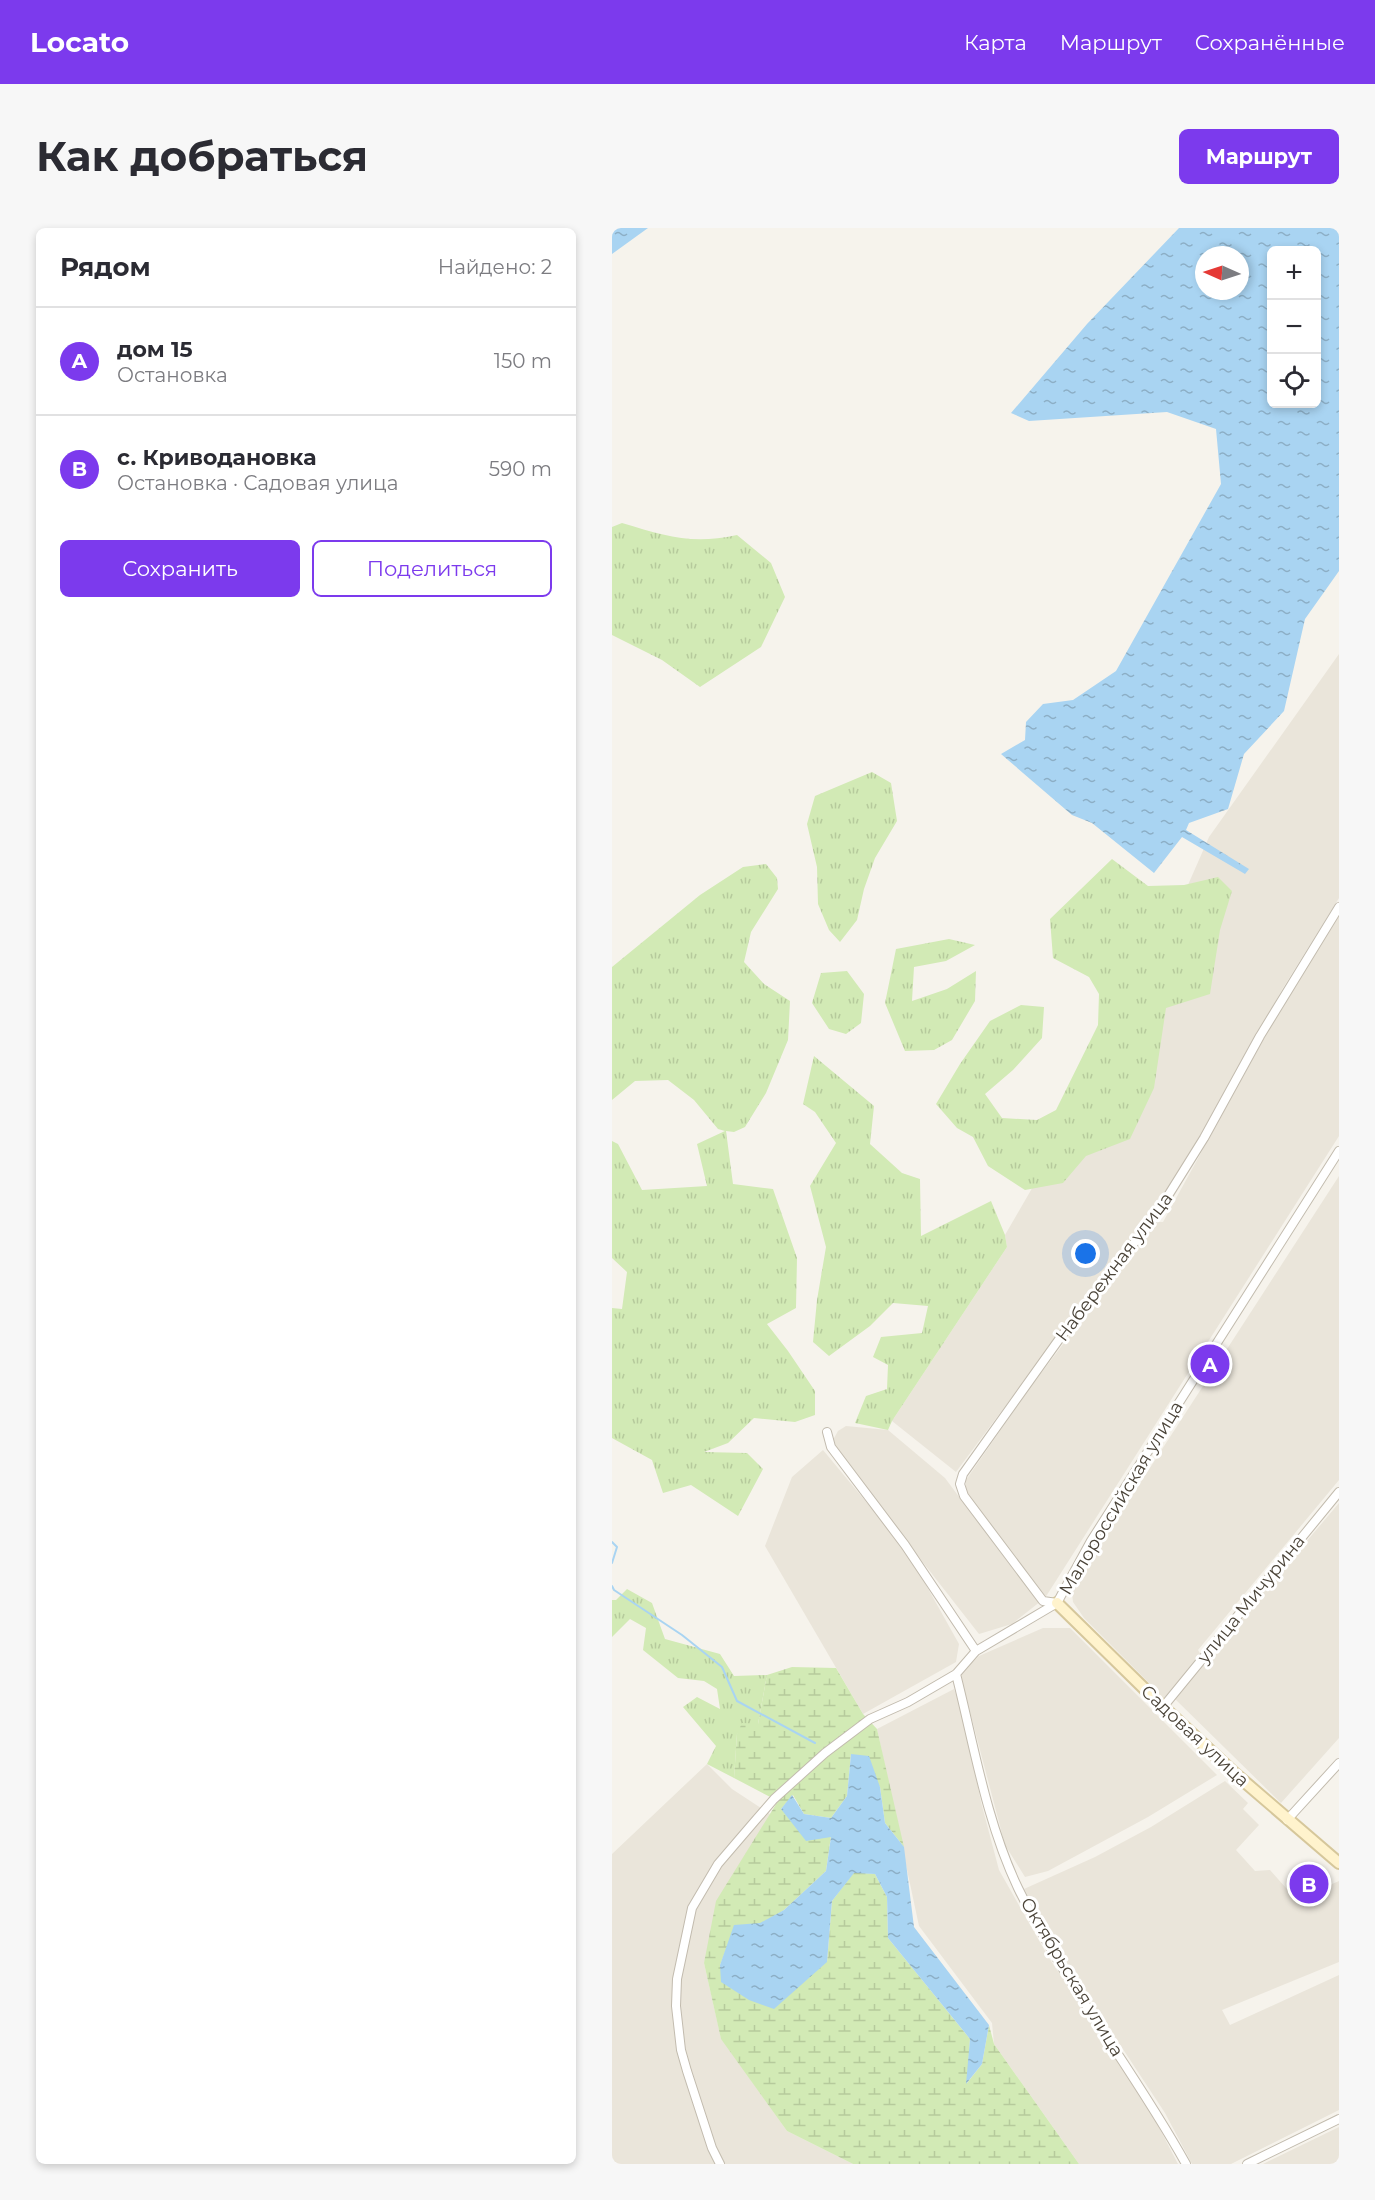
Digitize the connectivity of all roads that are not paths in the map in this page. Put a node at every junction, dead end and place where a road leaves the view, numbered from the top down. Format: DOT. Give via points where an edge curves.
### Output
graph roads {
  1 [pos="1339,907"];
  2 [pos="1339,1151"];
  3 [pos="827,1432"];
  4 [pos="1339,1492"];
  5 [pos="1057,1603"];
  6 [pos="976,1651"];
  7 [pos="956,1674"];
  8 [pos="1163,1707"];
  9 [pos="1339,1763"];
  10 [pos="1287,1820"];
  11 [pos="1339,1863"];
  12 [pos="1339,2120"];
  13 [pos="720,2164"];
  14 [pos="1186,2164"];
  15 [pos="1247,2164"];
  1 -- 5 [label="street, Набережная улица" via="1156,1215 1060,1338 963,1474 960,1484 964,1496 1042,1601"];
  2 -- 5 [label="street, Малороссийская улица" via="1091,1541"];
  3 -- 6 [label="street" via="831,1448 905,1545"];
  4 -- 8 [label="street, улица Мичурина"];
  5 -- 6 [label="street"];
  5 -- 8 [label="street, Садовая улица"];
  6 -- 7 [label="street"];
  7 -- 13 [label="street" via="870,1719 825,1753 754,1822 718,1864 692,1908 675,2006 681,2050"];
  7 -- 14 [label="street, Октябрьская улица" via="1000,1846 1019,1888 1059,1962 1161,2117"];
  8 -- 10 [label="street, Садовая улица"];
  9 -- 10 [label="street"];
  10 -- 11 [label="street, Садовая улица"];
  12 -- 15 [label="street"];
}
